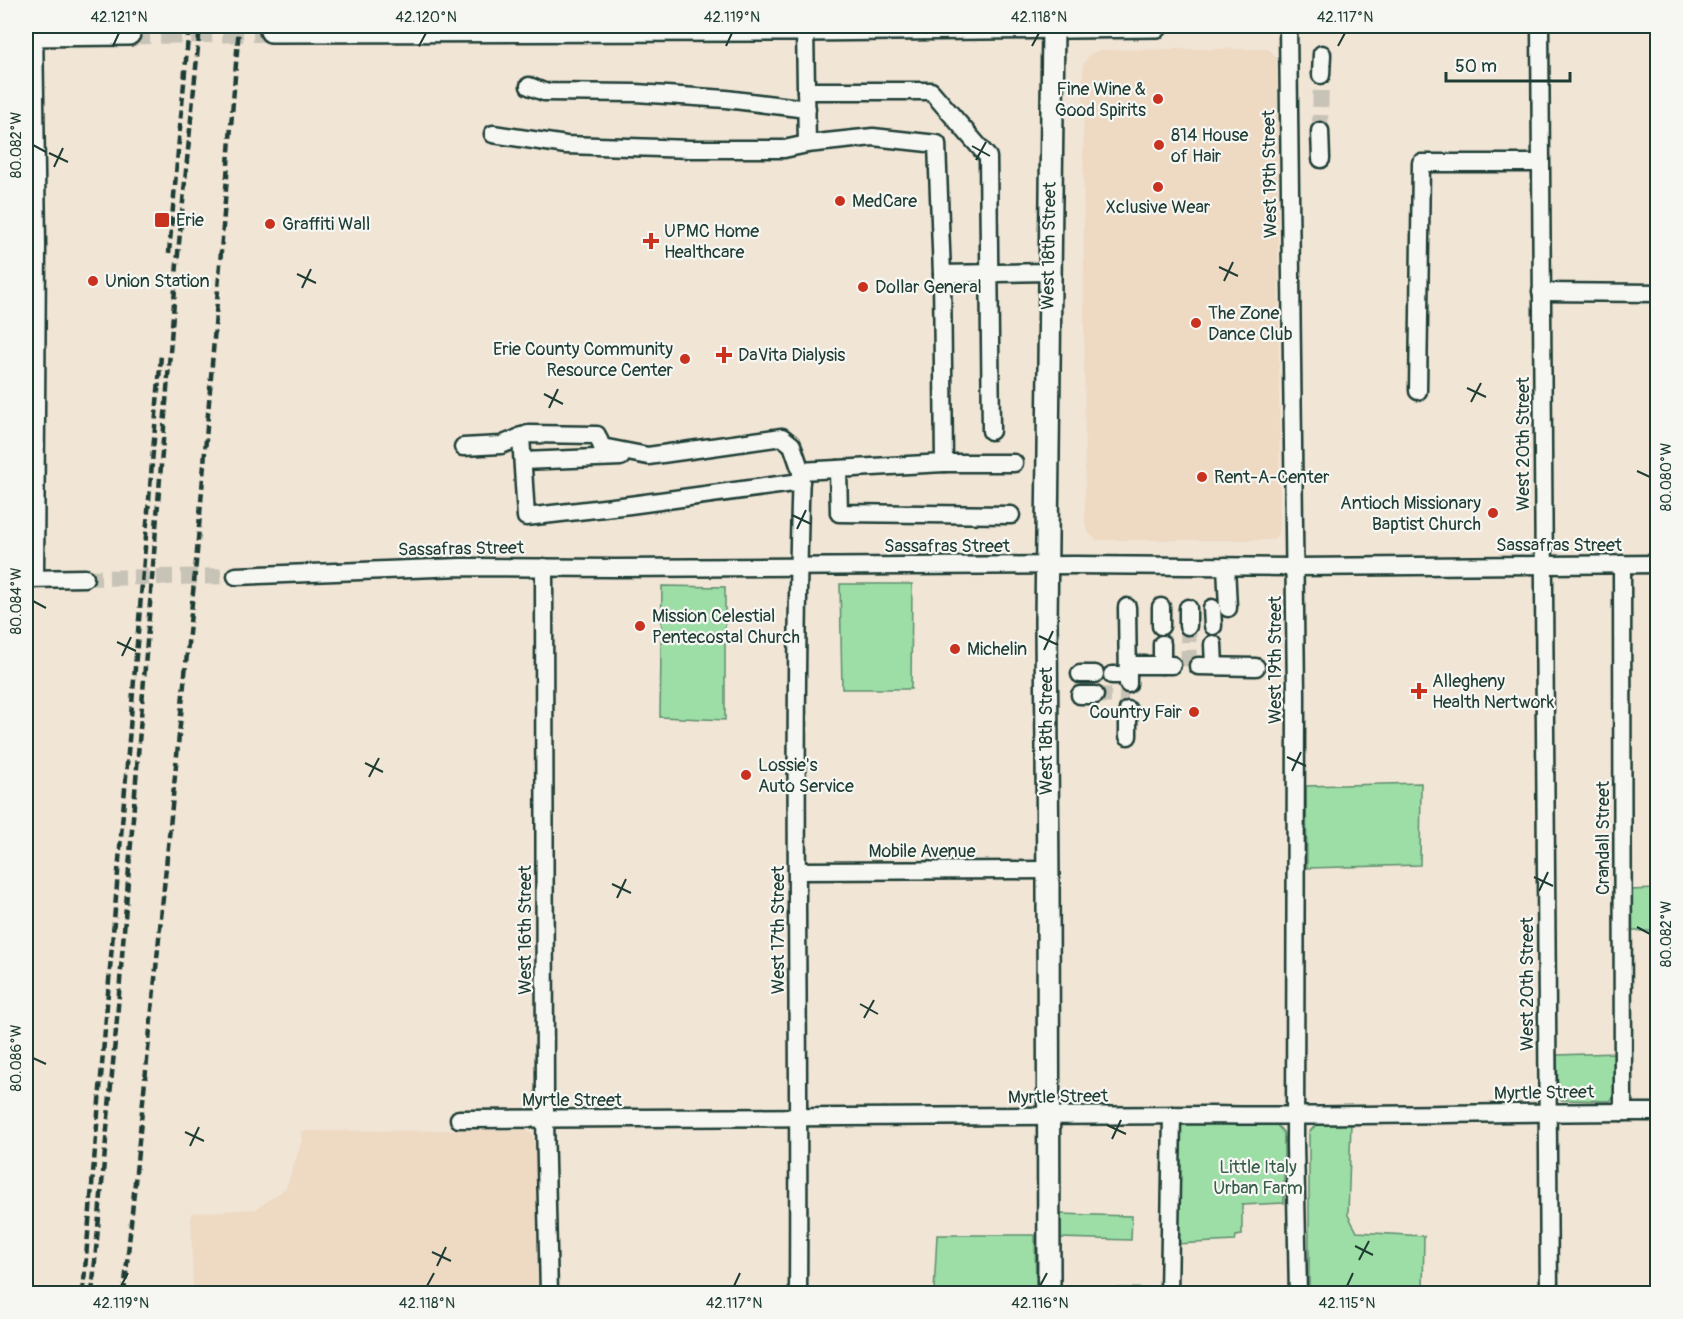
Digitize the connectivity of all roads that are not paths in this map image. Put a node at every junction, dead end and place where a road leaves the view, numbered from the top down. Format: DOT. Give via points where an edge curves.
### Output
graph roads {
  1 [pos="1053,26"];
  2 [pos="1157,26"];
  3 [pos="1288,26"];
  4 [pos="1540,26"];
  5 [pos="805,30"];
  6 [pos="271,31"];
  7 [pos="31,32"];
  8 [pos="129,34"];
  9 [pos="1322,54"];
  10 [pos="1321,75"];
  11 [pos="529,86"];
  12 [pos="806,91"];
  13 [pos="807,109"];
  14 [pos="1320,131"];
  15 [pos="493,134"];
  16 [pos="807,144"];
  17 [pos="1321,159"];
  18 [pos="1540,163"];
  19 [pos="31,241"];
  20 [pos="1049,272"];
  21 [pos="942,274"];
  22 [pos="990,274"];
  23 [pos="1541,292"];
  24 [pos="1658,293"];
  25 [pos="1418,391"];
  26 [pos="990,431"];
  27 [pos="562,434"];
  28 [pos="521,436"];
  29 [pos="463,447"];
  30 [pos="648,456"];
  31 [pos="564,459"];
  32 [pos="523,461"];
  33 [pos="944,463"];
  34 [pos="1014,463"];
  35 [pos="838,469"];
  36 [pos="801,477"];
  37 [pos="1011,515"];
  38 [pos="1543,564"];
  39 [pos="1622,564"];
  40 [pos="1658,564"];
  41 [pos="1046,565"];
  42 [pos="1226,566"];
  43 [pos="544,567"];
  44 [pos="798,567"];
  45 [pos="1294,567"];
  46 [pos="236,576"];
  47 [pos="85,578"];
  48 [pos="30,579"];
  49 [pos="1127,607"];
  50 [pos="1161,607"];
  51 [pos="1188,608"];
  52 [pos="1161,626"];
  53 [pos="1188,626"];
  54 [pos="1213,626"];
  55 [pos="1162,644"];
  56 [pos="1213,644"];
  57 [pos="1256,667"];
  58 [pos="1128,710"];
  59 [pos="1128,736"];
  60 [pos="1048,870"];
  61 [pos="797,871"];
  62 [pos="1623,1112"];
  63 [pos="1658,1112"];
  64 [pos="1548,1113"];
  65 [pos="1172,1116"];
  66 [pos="1049,1117"];
  67 [pos="1296,1117"];
  68 [pos="799,1118"];
  69 [pos="459,1119"];
  70 [pos="545,1119"];
  71 [pos="549,1293"];
  72 [pos="798,1293"];
  73 [pos="1050,1293"];
  74 [pos="1169,1293"];
  75 [pos="1298,1293"];
  76 [pos="1549,1293"];
  1 -- 2 [label="main road"];
  1 -- 5 [label="main road"];
  1 -- 20 [label="main road, West 18th Street"];
  3 -- 45 [label="street, West 19th Street"];
  4 -- 18 [label="street, West 20th Street"];
  5 -- 6 [label="main road"];
  5 -- 12 [label="street"];
  7 -- 8 [label="main road"];
  7 -- 19 [label="street"];
  9 -- 10 [label="street"];
  11 -- 13 [label="street" via="544,92 636,93"];
  12 -- 13 [label="street"];
  12 -- 22 [label="street" via="932,91 988,157"];
  13 -- 16 [label="street"];
  14 -- 17 [label="street"];
  15 -- 16 [label="street" via="566,145 691,149 784,149"];
  16 -- 21 [label="street" via="873,137 937,144"];
  18 -- 23 [label="street, West 20th Street"];
  18 -- 25 [label="street" via="1421,163"];
  19 -- 48 [label="street"];
  20 -- 22 [label="street"];
  20 -- 41 [label="main road, West 18th Street"];
  21 -- 22 [label="street"];
  21 -- 33 [label="street"];
  22 -- 26 [label="street"];
  23 -- 24 [label="street"];
  23 -- 38 [label="street, West 20th Street"];
  27 -- 28 [label="street"];
  27 -- 30 [label="street" via="597,435 602,447"];
  27 -- 31 [label="street"];
  28 -- 29 [label="street" via="501,445"];
  28 -- 32 [label="street"];
  30 -- 31 [label="street"];
  30 -- 36 [label="street" via="782,437 792,445"];
  31 -- 32 [label="street"];
  32 -- 36 [label="street" via="526,517 630,505"];
  33 -- 34 [label="street"];
  33 -- 35 [label="street"];
  35 -- 36 [label="street"];
  35 -- 37 [label="street" via="839,513"];
  36 -- 44 [label="street, West 17th Street"];
  38 -- 39 [label="street, Sassafras Street"];
  38 -- 45 [label="street, Sassafras Street"];
  38 -- 64 [label="street, West 20th Street"];
  39 -- 40 [label="street, Sassafras Street"];
  39 -- 62 [label="street, Crandall Street"];
  41 -- 42 [label="street, Sassafras Street"];
  41 -- 44 [label="street, Sassafras Street"];
  41 -- 60 [label="main road, West 18th Street"];
  42 -- 45 [label="street, Sassafras Street"];
  42 -- 54 [label="street" via="1220,608"];
  43 -- 44 [label="street, Sassafras Street"];
  43 -- 46 [label="street, Sassafras Street"];
  43 -- 70 [label="street, West 16th Street"];
  44 -- 61 [label="street, West 17th Street"];
  45 -- 67 [label="street, West 19th Street"];
  47 -- 48 [label="street"];
  49 -- 55 [label="street" via="1112,675 1167,665"];
  50 -- 52 [label="street"];
  51 -- 53 [label="street"];
  56 -- 57 [label="street" via="1206,666"];
  58 -- 59 [label="street"];
  60 -- 61 [label="street, Mobile Avenue"];
  60 -- 66 [label="main road, West 18th Street"];
  61 -- 68 [label="street, West 17th Street"];
  62 -- 63 [label="street, Myrtle Street"];
  62 -- 64 [label="street, Myrtle Street"];
  64 -- 67 [label="street, Myrtle Street"];
  64 -- 76 [label="street, West 20th Street"];
  65 -- 66 [label="street, Myrtle Street"];
  65 -- 67 [label="street, Myrtle Street"];
  65 -- 74 [label="street"];
  66 -- 68 [label="street, Myrtle Street"];
  66 -- 73 [label="main road, West 18th Street"];
  67 -- 75 [label="street, West 19th Street"];
  68 -- 70 [label="street, Myrtle Street"];
  68 -- 72 [label="street, West 17th Street"];
  69 -- 70 [label="street, Myrtle Street"];
  70 -- 71 [label="street, West 16th Street"];
}
